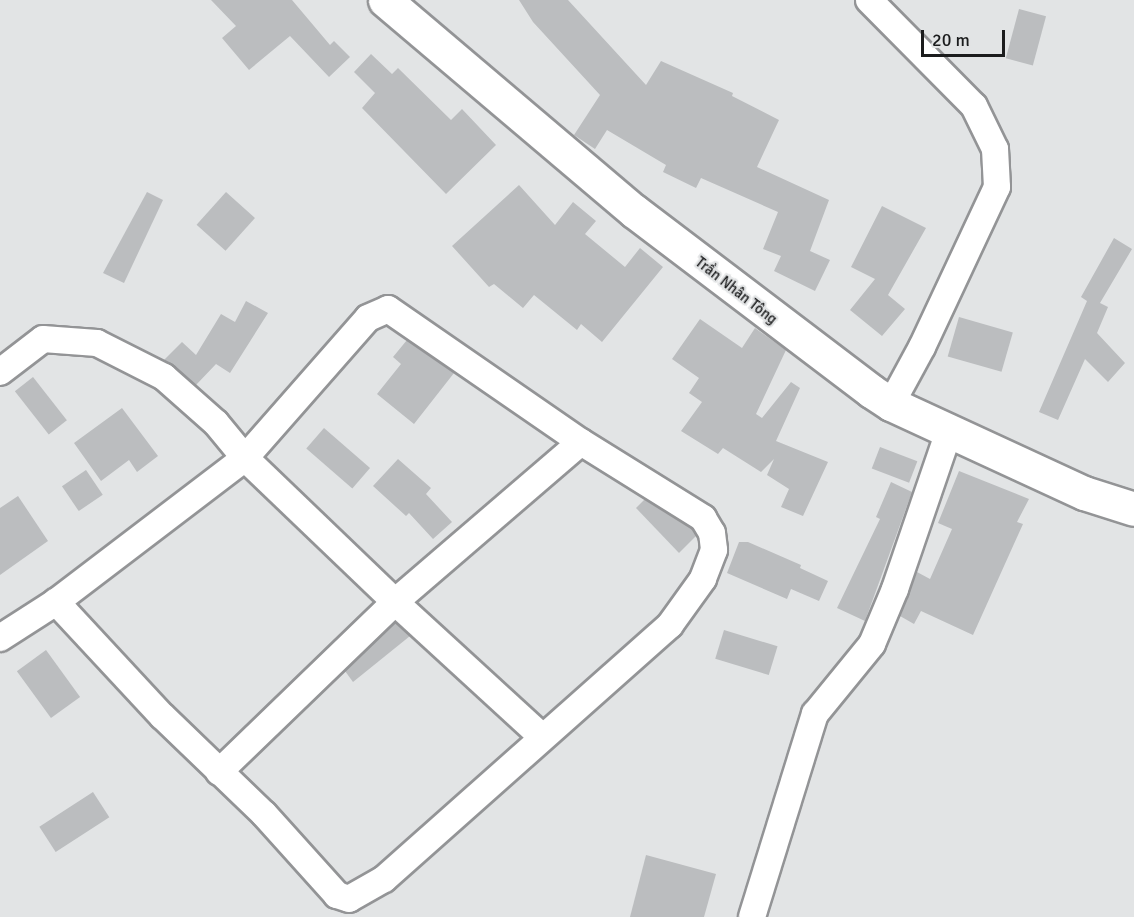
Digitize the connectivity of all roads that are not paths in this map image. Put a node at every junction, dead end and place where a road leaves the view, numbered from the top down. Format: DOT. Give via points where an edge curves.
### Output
graph roads {
  1 [pos="385,0"];
  2 [pos="869,0"];
  3 [pos="0,372"];
  4 [pos="891,404"];
  5 [pos="949,431"];
  6 [pos="581,442"];
  7 [pos="245,458"];
  8 [pos="1134,509"];
  9 [pos="56,602"];
  10 [pos="394,602"];
  11 [pos="0,638"];
  12 [pos="541,736"];
  13 [pos="219,772"];
  14 [pos="752,917"];
  1 -- 4 [label="street, Trần Nhân Tông" via="634,212 760,310"];
  2 -- 4 [label="street" via="974,106 994,149 997,187"];
  3 -- 7 [label="street" via="44,339 97,343 164,376 216,423"];
  4 -- 5 [label="street, Trần Nhân Tông"];
  5 -- 8 [label="street, Trần Nhân Tông" via="1084,493"];
  5 -- 14 [label="street" via="872,644 815,714"];
  6 -- 7 [label="street" via="388,309 368,318"];
  6 -- 10 [label="street"];
  6 -- 12 [label="street" via="703,518 712,532 714,550 703,579 670,625"];
  7 -- 9 [label="street"];
  7 -- 10 [label="street"];
  9 -- 11 [label="street"];
  9 -- 13 [label="street"];
  10 -- 12 [label="street"];
  10 -- 13 [label="street"];
  12 -- 13 [label="street" via="384,879 349,899 337,895 264,814"];
}
